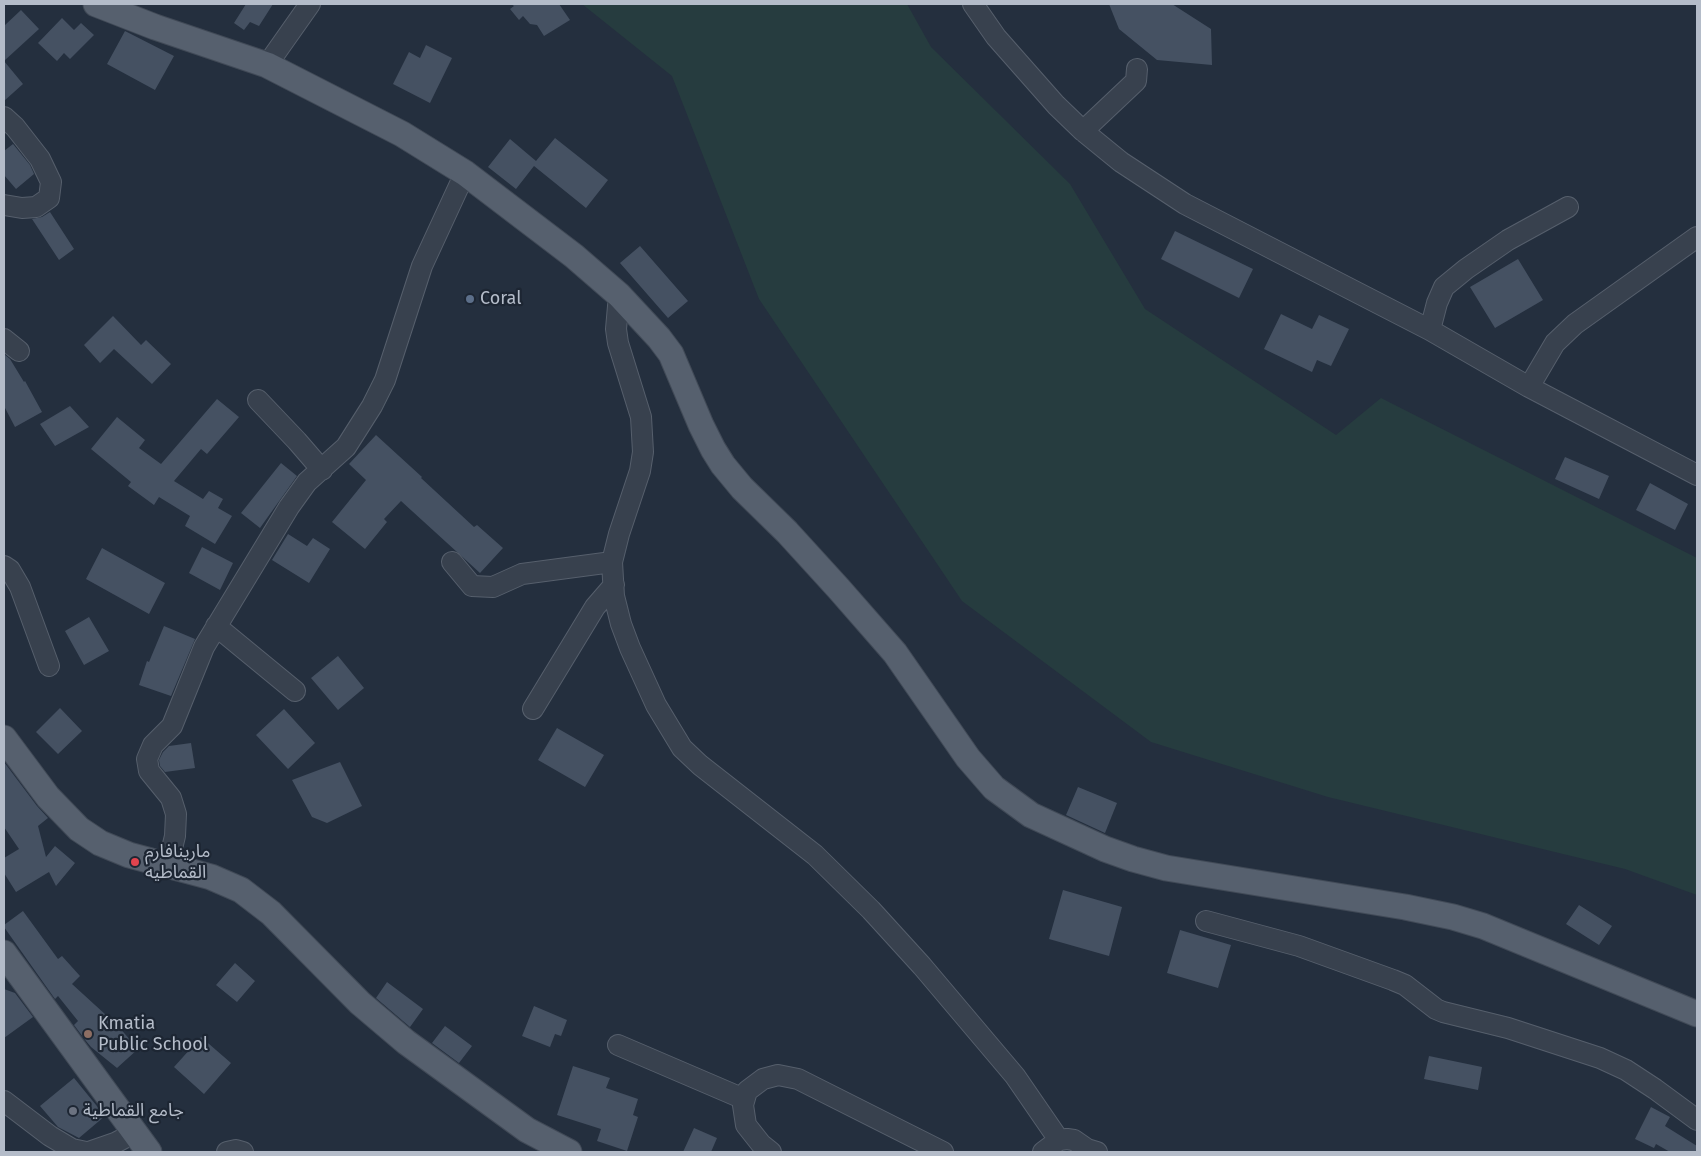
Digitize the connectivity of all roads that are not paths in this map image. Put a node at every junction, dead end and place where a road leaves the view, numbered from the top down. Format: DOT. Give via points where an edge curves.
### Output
graph roads {
  1 [pos="96,4"];
  2 [pos="310,4"];
  3 [pos="974,4"];
  4 [pos="267,65"];
  5 [pos="1138,69"];
  6 [pos="4,116"];
  7 [pos="1083,131"];
  8 [pos="465,173"];
  9 [pos="4,205"];
  10 [pos="1568,207"];
  11 [pos="1697,237"];
  12 [pos="619,294"];
  13 [pos="1430,330"];
  14 [pos="1529,387"];
  15 [pos="258,400"];
  16 [pos="322,470"];
  17 [pos="1697,475"];
  18 [pos="452,562"];
  19 [pos="612,562"];
  20 [pos="4,566"];
  21 [pos="614,585"];
  22 [pos="216,626"];
  23 [pos="49,666"];
  24 [pos="295,691"];
  25 [pos="533,709"];
  26 [pos="4,738"];
  27 [pos="168,864"];
  28 [pos="1206,921"];
  29 [pos="4,954"];
  30 [pos="1697,1014"];
  31 [pos="618,1045"];
  32 [pos="744,1099"];
  33 [pos="4,1100"];
  34 [pos="1697,1120"];
  35 [pos="134,1133"];
  36 [pos="1059,1140"];
  37 [pos="87,1152"];
  38 [pos="149,1152"];
  39 [pos="227,1152"];
  40 [pos="243,1152"];
  41 [pos="569,1152"];
  42 [pos="771,1152"];
  43 [pos="943,1152"];
  44 [pos="1043,1152"];
  45 [pos="1097,1152"];
  1 -- 4 [label="main road"];
  2 -- 4 [label="street"];
  3 -- 7 [label="street" via="996,37"];
  4 -- 8 [label="main road" via="375,120"];
  5 -- 7 [label="street" via="1136,81"];
  6 -- 9 [label="street" via="40,159 50,182 49,198 36,207"];
  7 -- 13 [label="street" via="1121,162 1185,204"];
  8 -- 12 [label="main road"];
  8 -- 16 [label="street" via="422,266 385,380 346,447"];
  10 -- 13 [label="street" via="1508,240 1444,287"];
  11 -- 14 [label="street" via="1575,324 1555,343"];
  12 -- 19 [label="street" via="618,343 641,417 643,452"];
  12 -- 30 [label="main road" via="670,354 712,449 723,465 894,653 968,758 994,788 1015,805 1105,849 1166,868 1405,908 1484,926"];
  13 -- 14 [label="street"];
  14 -- 17 [label="street"];
  15 -- 16 [label="street"];
  16 -- 22 [label="street" via="289,507"];
  18 -- 19 [label="street" via="472,586 493,587 522,574"];
  19 -- 21 [label="street"];
  20 -- 23 [label="street" via="20,587"];
  21 -- 25 [label="street" via="595,607"];
  21 -- 36 [label="street" via="621,624 630,648 656,705 682,748 815,855 871,910 1015,1076"];
  22 -- 24 [label="street"];
  22 -- 27 [label="street" via="204,647 172,726 153,745 147,759 149,771 171,798 176,814"];
  26 -- 27 [label="main road" via="48,797 78,829 129,855"];
  27 -- 41 [label="main road" via="241,890 271,913 360,1002 406,1042 527,1130"];
  28 -- 34 [label="street" via="1307,949 1400,982 1443,1012 1508,1028 1600,1058 1626,1070"];
  29 -- 35 [label="main road"];
  31 -- 32 [label="street"];
  32 -- 42 [label="street" via="746,1125"];
  32 -- 43 [label="street" via="747,1091 763,1079 778,1075 798,1079"];
  33 -- 37 [label="street" via="50,1136 72,1149"];
  35 -- 37 [label="street"];
  35 -- 38 [label="main road"];
  36 -- 44 [label="street"];
  36 -- 45 [label="street" via="1074,1140"];
  39 -- 40 [label="street"];
}
